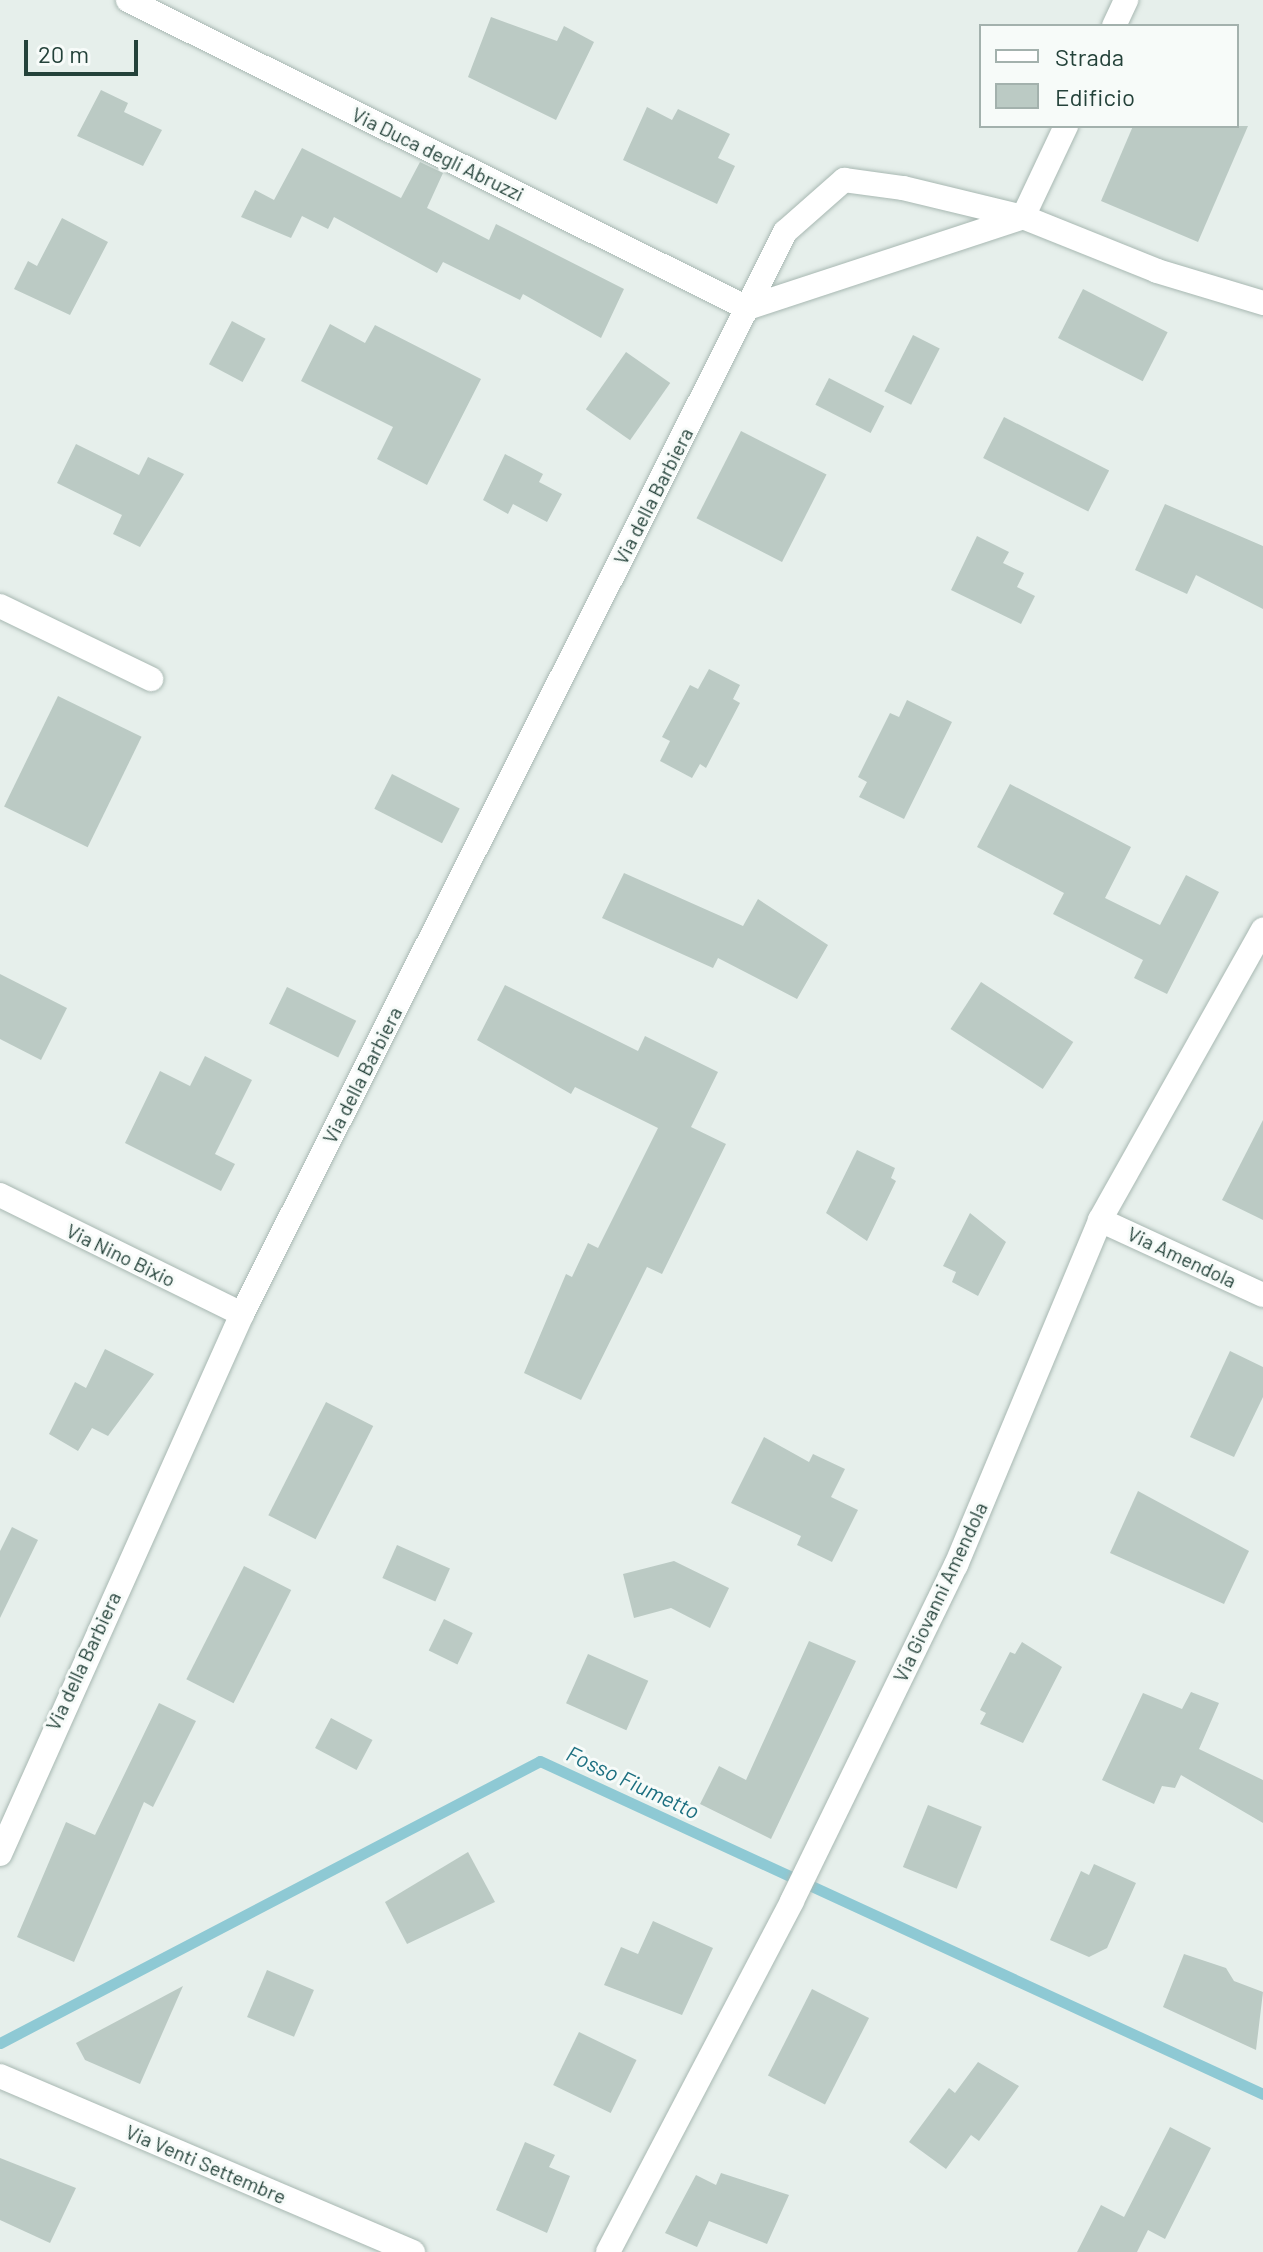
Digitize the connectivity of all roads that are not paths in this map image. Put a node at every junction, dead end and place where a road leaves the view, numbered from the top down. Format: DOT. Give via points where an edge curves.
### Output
graph roads {
  1 [pos="128,0"];
  2 [pos="1126,0"];
  3 [pos="1115,24"];
  4 [pos="1065,128"];
  5 [pos="1023,217"];
  6 [pos="1263,303"];
  7 [pos="747,308"];
  8 [pos="0,606"];
  9 [pos="151,679"];
  10 [pos="1263,930"];
  11 [pos="0,1195"];
  12 [pos="1100,1220"];
  13 [pos="1263,1295"];
  14 [pos="242,1314"];
  15 [pos="0,1854"];
  16 [pos="0,2076"];
  17 [pos="413,2252"];
  18 [pos="608,2252"];
  1 -- 7 [label="street, Via Duca degli Abruzzi"];
  2 -- 3 [label="street"];
  4 -- 5 [label="street"];
  5 -- 6 [label="street" via="1157,271"];
  5 -- 7 [label="street"];
  5 -- 7 [label="street, Via della Barbiera" via="844,180 785,232"];
  7 -- 14 [label="street, Via della Barbiera"];
  8 -- 9 [label="street"];
  10 -- 12 [label="street, Via Giovanni Amendola"];
  11 -- 14 [label="street, Via Nino Bixio"];
  12 -- 13 [label="street, Via Amendola"];
  12 -- 18 [label="street, Via Giovanni Amendola" via="956,1565 792,1901"];
  14 -- 15 [label="street, Via della Barbiera"];
  16 -- 17 [label="street, Via Venti Settembre"];
}
